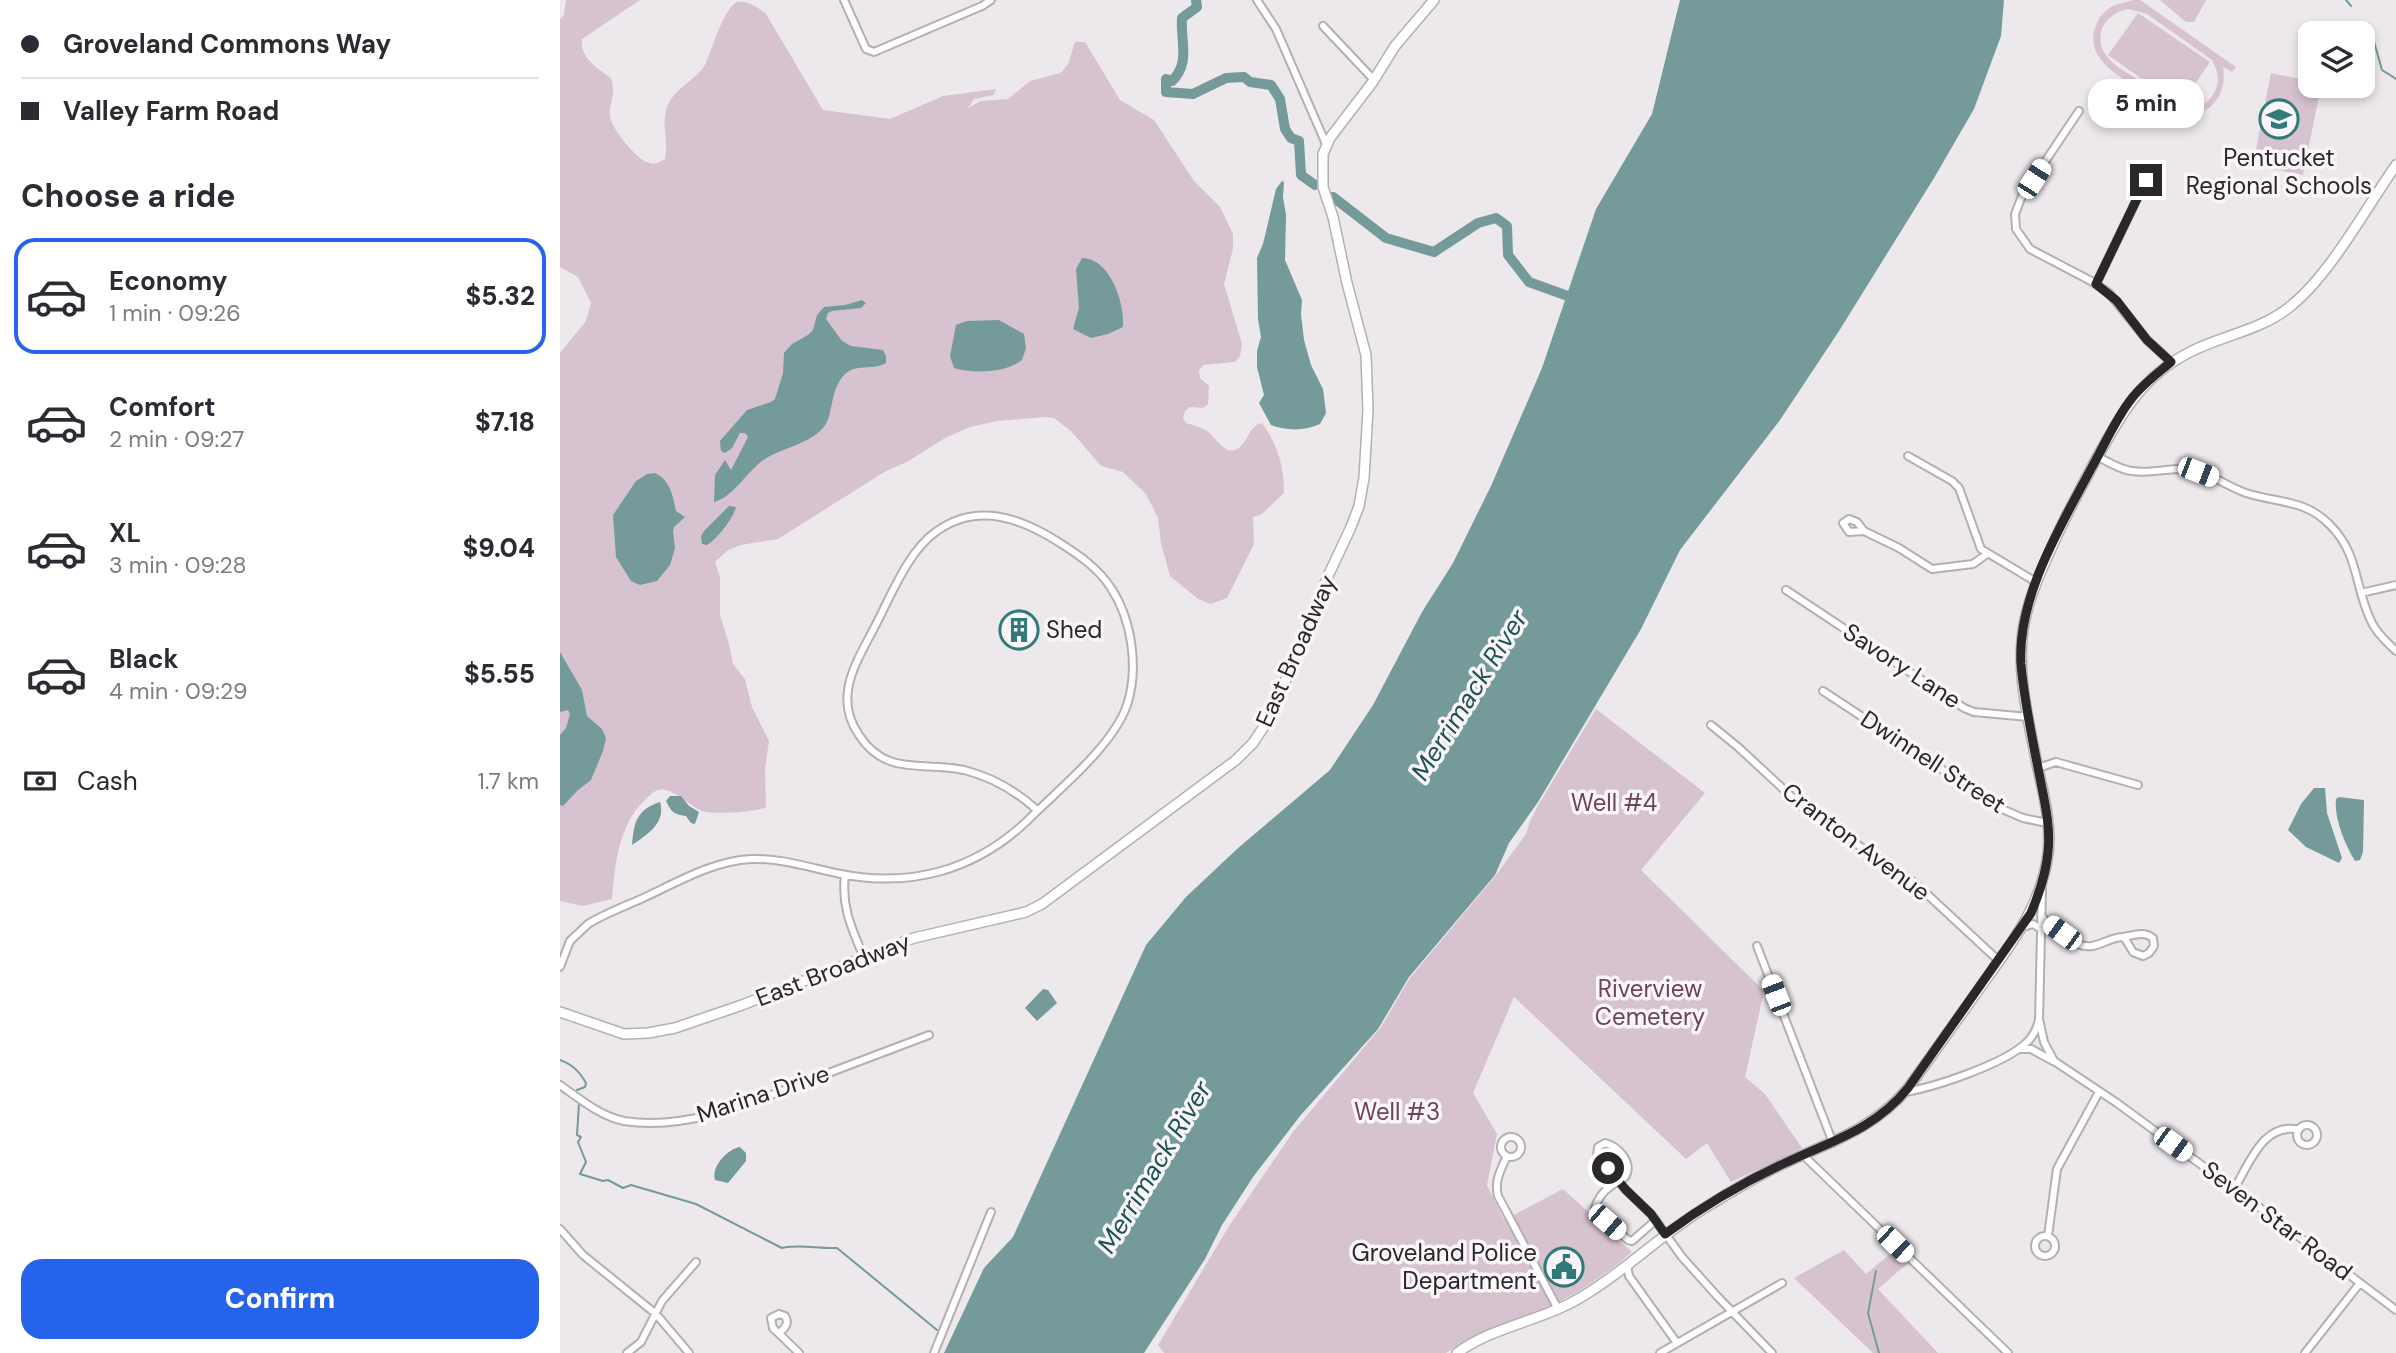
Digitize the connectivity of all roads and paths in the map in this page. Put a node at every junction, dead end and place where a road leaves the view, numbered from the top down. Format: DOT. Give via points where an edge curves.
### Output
graph roads {
  1 [pos="844,0"];
  2 [pos="991,0"];
  3 [pos="1257,0"];
  4 [pos="1434,0"];
  5 [pos="1323,26"];
  6 [pos="1374,79"];
  7 [pos="2080,111"];
  8 [pos="1326,144"];
  9 [pos="2396,165"];
  10 [pos="2146,180"];
  11 [pos="2096,284"];
  12 [pos="2171,362"];
  13 [pos="1909,456"];
  14 [pos="2098,457"];
  15 [pos="1864,531"];
  16 [pos="1987,554"];
  17 [pos="2036,582"];
  18 [pos="2396,585"];
  19 [pos="1786,590"];
  20 [pos="2361,593"];
  21 [pos="2396,651"];
  22 [pos="1823,691"];
  23 [pos="2028,717"];
  24 [pos="1711,725"];
  25 [pos="2038,768"];
  26 [pos="2138,785"];
  27 [pos="1037,810"];
  28 [pos="2047,823"];
  29 [pos="845,875"];
  30 [pos="2043,879"];
  31 [pos="2041,915"];
  32 [pos="2023,927"];
  33 [pos="2041,929"];
  34 [pos="2124,937"];
  35 [pos="1757,946"];
  36 [pos="864,958"];
  37 [pos="1999,961"];
  38 [pos="560,967"];
  39 [pos="560,1012"];
  40 [pos="2039,1018"];
  41 [pos="929,1035"];
  42 [pos="2019,1048"];
  43 [pos="2054,1061"];
  44 [pos="560,1085"];
  45 [pos="1905,1092"];
  46 [pos="2099,1092"];
  47 [pos="2299,1130"];
  48 [pos="1833,1143"];
  49 [pos="1803,1155"];
  50 [pos="1507,1156"];
  51 [pos="1619,1181"];
  52 [pos="2234,1189"];
  53 [pos="991,1212"];
  54 [pos="1656,1220"];
  55 [pos="560,1229"];
  56 [pos="1665,1234"];
  57 [pos="2048,1236"];
  58 [pos="696,1262"];
  59 [pos="1627,1265"];
  60 [pos="1782,1283"];
  61 [pos="2360,1283"];
  62 [pos="1558,1309"];
  63 [pos="2396,1310"];
  64 [pos="1732,1312"];
  65 [pos="656,1314"];
  66 [pos="779,1334"];
  67 [pos="1677,1343"];
  68 [pos="627,1353"];
  69 [pos="689,1353"];
  70 [pos="799,1353"];
  71 [pos="934,1353"];
  72 [pos="1457,1353"];
  73 [pos="1660,1353"];
  74 [pos="1772,1353"];
  75 [pos="2008,1353"];
  76 [pos="2305,1353"];
  1 -- 2 [label="street" via="866,49 874,52"];
  3 -- 8 [label="street" via="1276,29"];
  4 -- 6 [label="main road"];
  5 -- 6 [label="street"];
  6 -- 8 [label="main road"];
  7 -- 11 [label="street" via="2022,196 2015,220 2019,236 2030,249"];
  8 -- 36 [label="main road, East Broadway" via="1324,187 1366,355 1364,478 1356,516 1271,716 1236,760 1042,904 1026,912 914,938"];
  9 -- 12 [label="main road" via="2314,284 2294,304"];
  10 -- 11 [label="street"];
  11 -- 12 [label="street"];
  12 -- 14 [label="main road" via="2132,398"];
  13 -- 16 [label="street" via="1959,488 1975,539"];
  14 -- 17 [label="main road"];
  14 -- 20 [label="street" via="2131,471 2187,469 2248,493 2306,508 2330,524 2343,540"];
  15 -- 16 [label="street" via="1932,569 1973,564"];
  16 -- 17 [label="street"];
  17 -- 23 [label="main road" via="2022,637"];
  18 -- 20 [label="street"];
  19 -- 23 [label="street, Savory Lane" via="1964,708"];
  20 -- 21 [label="street" via="2372,624"];
  22 -- 28 [label="street, Dwinnell Street" via="2002,809"];
  23 -- 25 [label="main road"];
  24 -- 37 [label="street, Cranton Avenue" via="1807,811 1914,883"];
  25 -- 26 [label="street" via="2056,762"];
  25 -- 28 [label="main road"];
  27 -- 27 [label="street" via="1120,721 1133,678 1126,622 1105,580 1076,553 1015,519 964,518 932,534 913,556 850,673 849,715 863,742 887,761 977,774 1009,788"];
  27 -- 29 [label="street" via="992,849 950,870 904,879"];
  28 -- 30 [label="main road"];
  29 -- 36 [label="street" via="844,903"];
  29 -- 38 [label="street" via="774,860 712,867 588,924 570,941"];
  30 -- 31 [label="street"];
  30 -- 32 [label="main road"];
  31 -- 33 [label="street"];
  31 -- 34 [label="street" via="2082,945"];
  32 -- 33 [label="street" via="2034,924"];
  32 -- 37 [label="main road"];
  33 -- 40 [label="street"];
  34 -- 34 [label="street" via="2139,956 2154,946 2148,935"];
  35 -- 48 [label="street"];
  36 -- 39 [label="main road, East Broadway" via="704,1019 648,1033 618,1033"];
  37 -- 45 [label="main road"];
  40 -- 42 [label="street" via="2032,1037"];
  40 -- 43 [label="street"];
  41 -- 44 [label="street, Marina Drive" via="748,1103 671,1122 616,1119"];
  42 -- 43 [label="street, Seven Star Road"];
  42 -- 45 [label="street" via="1955,1078"];
  43 -- 46 [label="street, Seven Star Road"];
  45 -- 48 [label="main road" via="1877,1118"];
  46 -- 52 [label="street, Seven Star Road"];
  46 -- 57 [label="street" via="2057,1169"];
  47 -- 52 [label="street" via="2284,1128 2267,1138"];
  48 -- 49 [label="main road"];
  49 -- 56 [label="main road" via="1705,1207"];
  49 -- 75 [label="street"];
  50 -- 62 [label="street" via="1496,1185 1498,1196"];
  51 -- 51 [label="street" via="1597,1157 1602,1144 1611,1144 1625,1157 1626,1173"];
  51 -- 54 [label="street"];
  51 -- 54 [label="street" via="1598,1200 1597,1212 1628,1240 1636,1239"];
  52 -- 61 [label="street, Seven Star Road"];
  53 -- 71 [label="street"];
  54 -- 56 [label="street"];
  55 -- 65 [label="street" via="583,1255"];
  56 -- 59 [label="main road"];
  56 -- 64 [label="street"];
  58 -- 65 [label="street"];
  59 -- 62 [label="main road"];
  59 -- 67 [label="street" via="1629,1276"];
  60 -- 64 [label="street"];
  61 -- 63 [label="street, Seven Star Road"];
  61 -- 76 [label="street"];
  62 -- 72 [label="main road"];
  64 -- 67 [label="street"];
  64 -- 74 [label="street"];
  65 -- 68 [label="street" via="641,1342"];
  65 -- 69 [label="street"];
  66 -- 70 [label="street"];
  67 -- 73 [label="street"];
}
